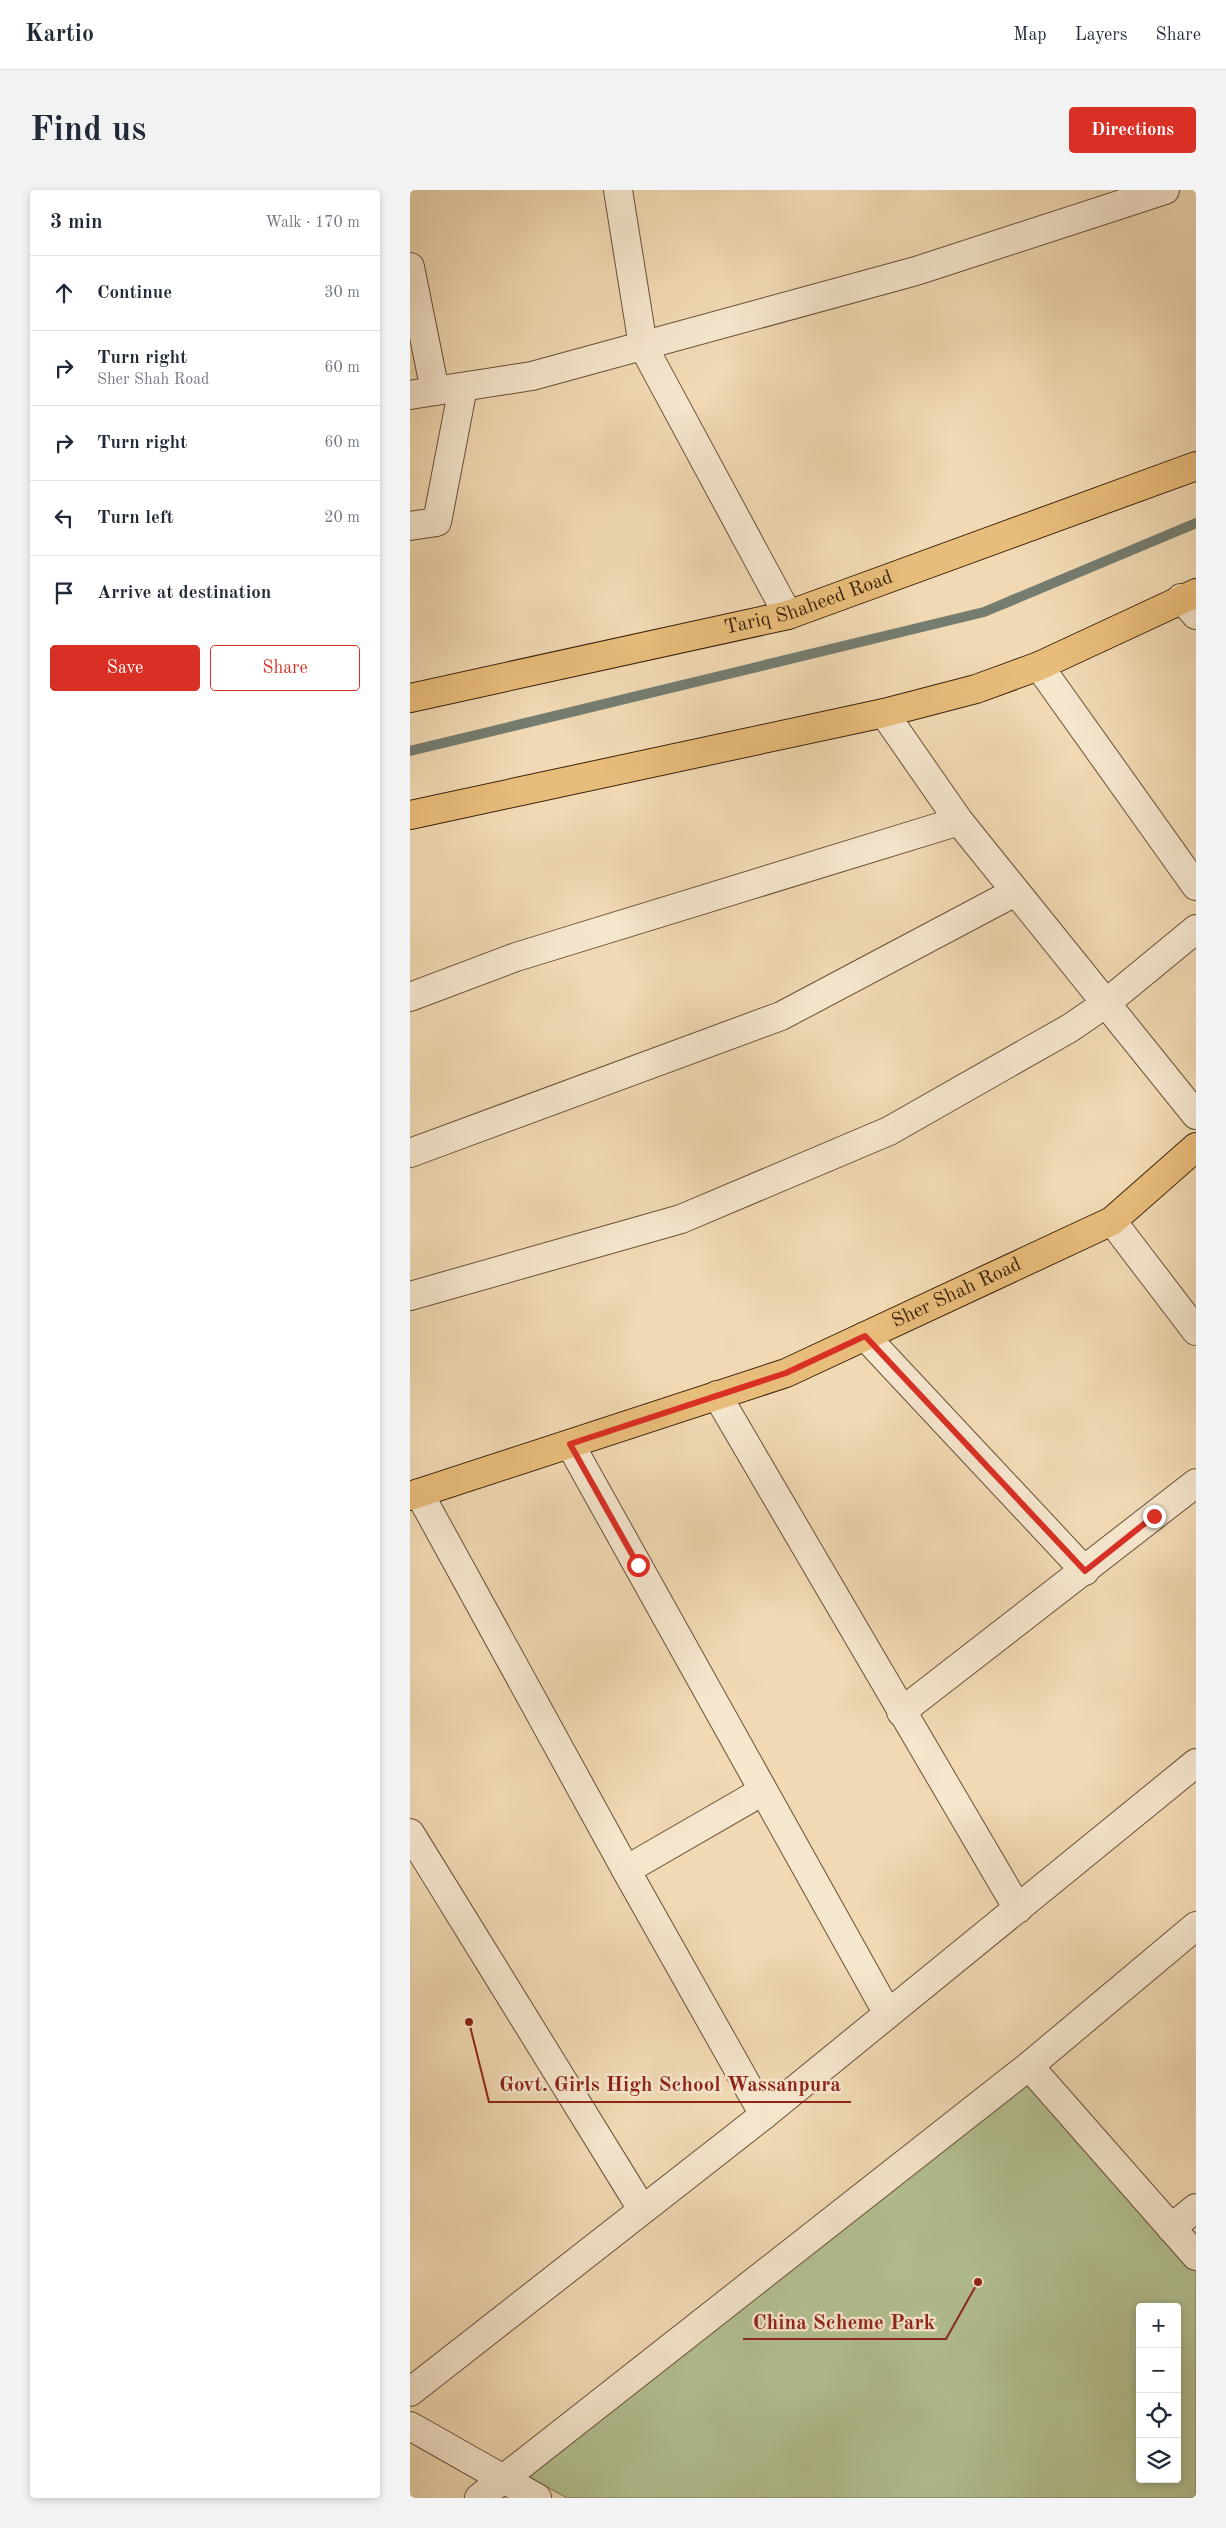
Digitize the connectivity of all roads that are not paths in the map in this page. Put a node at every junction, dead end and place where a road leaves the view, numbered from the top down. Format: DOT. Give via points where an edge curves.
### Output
graph roads {
  1 [pos="618,190"];
  2 [pos="1165,190"];
  3 [pos="410,267"];
  4 [pos="643,346"];
  5 [pos="463,387"];
  6 [pos="422,393"];
  7 [pos="1196,466"];
  8 [pos="410,526"];
  9 [pos="1191,602"];
  10 [pos="788,615"];
  11 [pos="1039,666"];
  12 [pos="410,698"];
  13 [pos="884,713"];
  14 [pos="410,815"];
  15 [pos="959,821"];
  16 [pos="1196,886"];
  17 [pos="1015,892"];
  18 [pos="1196,929"];
  19 [pos="410,997"];
  20 [pos="1105,1004"];
  21 [pos="1196,1115"];
  22 [pos="1196,1147"];
  23 [pos="410,1153"];
  24 [pos="1112,1221"];
  25 [pos="410,1296"];
  26 [pos="1196,1331"];
  27 [pos="865,1336"];
  28 [pos="717,1396"];
  29 [pos="570,1444"];
  30 [pos="1196,1483"];
  31 [pos="415,1494"];
  32 [pos="1085,1571"];
  33 [pos="901,1712"];
  34 [pos="1196,1763"];
  35 [pos="763,1791"];
  36 [pos="410,1833"];
  37 [pos="626,1870"];
  38 [pos="1018,1909"];
  39 [pos="1196,1926"];
  40 [pos="888,2014"];
  41 [pos="1029,2066"];
  42 [pos="764,2115"];
  43 [pos="1196,2208"];
  44 [pos="642,2209"];
  45 [pos="1172,2228"];
  46 [pos="1196,2256"];
  47 [pos="410,2392"];
  48 [pos="410,2426"];
  49 [pos="503,2479"];
  50 [pos="479,2498"];
  51 [pos="537,2498"];
  1 -- 4 [label="street"];
  2 -- 4 [label="street" via="916,271"];
  3 -- 6 [label="street"];
  4 -- 5 [label="street" via="532,376"];
  4 -- 10 [label="street"];
  5 -- 6 [label="street"];
  5 -- 8 [label="street" via="437,522"];
  7 -- 10 [label="main road, Tariq Shaheed Road"];
  9 -- 11 [label="main road"];
  10 -- 12 [label="main road, Tariq Shaheed Road"];
  11 -- 13 [label="main road" via="976,689"];
  11 -- 16 [label="street"];
  13 -- 14 [label="main road"];
  13 -- 15 [label="street"];
  15 -- 17 [label="street"];
  15 -- 19 [label="street" via="516,957"];
  17 -- 20 [label="street"];
  17 -- 23 [label="street" via="780,1016"];
  18 -- 20 [label="street"];
  20 -- 21 [label="street"];
  20 -- 25 [label="street" via="1070,1028 889,1131 681,1219"];
  22 -- 24 [label="main road, Sher Shah Road"];
  24 -- 26 [label="street"];
  24 -- 27 [label="main road, Sher Shah Road"];
  27 -- 28 [label="main road, Sher Shah Road" via="786,1373"];
  27 -- 32 [label="street"];
  28 -- 29 [label="main road, Sher Shah Road"];
  28 -- 33 [label="street"];
  29 -- 31 [label="main road, Sher Shah Road"];
  29 -- 35 [label="street"];
  30 -- 32 [label="street"];
  31 -- 37 [label="street"];
  32 -- 33 [label="street"];
  33 -- 38 [label="street"];
  34 -- 38 [label="street"];
  35 -- 37 [label="street"];
  35 -- 40 [label="street"];
  36 -- 44 [label="street"];
  37 -- 42 [label="street"];
  38 -- 40 [label="street"];
  39 -- 41 [label="street"];
  40 -- 42 [label="street"];
  41 -- 45 [label="street"];
  41 -- 49 [label="street"];
  42 -- 44 [label="street"];
  43 -- 45 [label="street"];
  44 -- 47 [label="street"];
  45 -- 46 [label="street"];
  48 -- 49 [label="street"];
  49 -- 50 [label="street"];
  49 -- 51 [label="street"];
}
